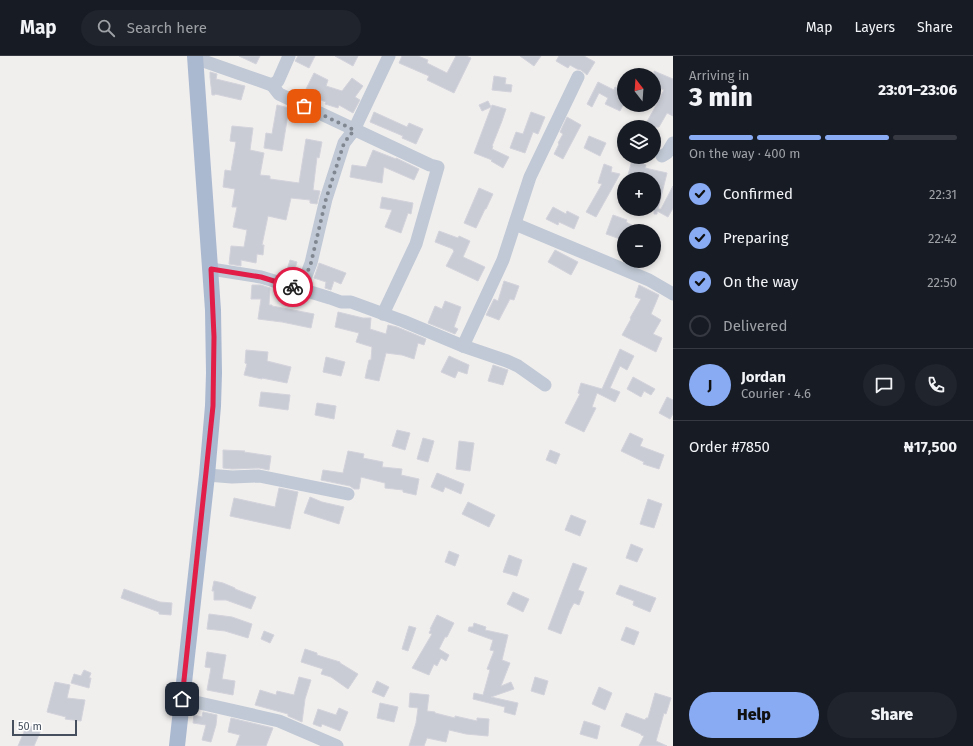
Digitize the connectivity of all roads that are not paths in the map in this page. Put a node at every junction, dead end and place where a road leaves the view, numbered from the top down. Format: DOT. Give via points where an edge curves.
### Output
graph roads {
  1 [pos="289,56"];
  2 [pos="389,56"];
  3 [pos="195,57"];
  4 [pos="578,77"];
  5 [pos="272,85"];
  6 [pos="354,130"];
  7 [pos="673,143"];
  8 [pos="662,156"];
  9 [pos="515,224"];
  10 [pos="211,269"];
  11 [pos="301,289"];
  12 [pos="673,294"];
  13 [pos="383,314"];
  14 [pos="463,346"];
  15 [pos="545,385"];
  16 [pos="206,475"];
  17 [pos="348,494"];
  18 [pos="182,699"];
  19 [pos="177,746"];
  20 [pos="337,746"];
  1 -- 5 [label="street" via="278,81"];
  2 -- 6 [label="street"];
  3 -- 5 [label="street"];
  3 -- 10 [label="main road"];
  4 -- 9 [label="street" via="530,176"];
  5 -- 6 [label="street" via="279,94"];
  6 -- 11 [label="street" via="344,143 326,199 311,263"];
  6 -- 13 [label="street" via="430,166 438,167 416,244"];
  7 -- 8 [label="street"];
  9 -- 12 [label="street" via="650,280"];
  9 -- 14 [label="street" via="503,260"];
  10 -- 11 [label="street" via="261,277"];
  10 -- 16 [label="main road" via="214,373"];
  11 -- 13 [label="street" via="341,302 351,302"];
  13 -- 14 [label="street"];
  14 -- 15 [label="street" via="518,366"];
  16 -- 17 [label="street" via="260,476"];
  16 -- 18 [label="main road"];
  18 -- 19 [label="main road"];
  18 -- 20 [label="street" via="279,721"];
}
